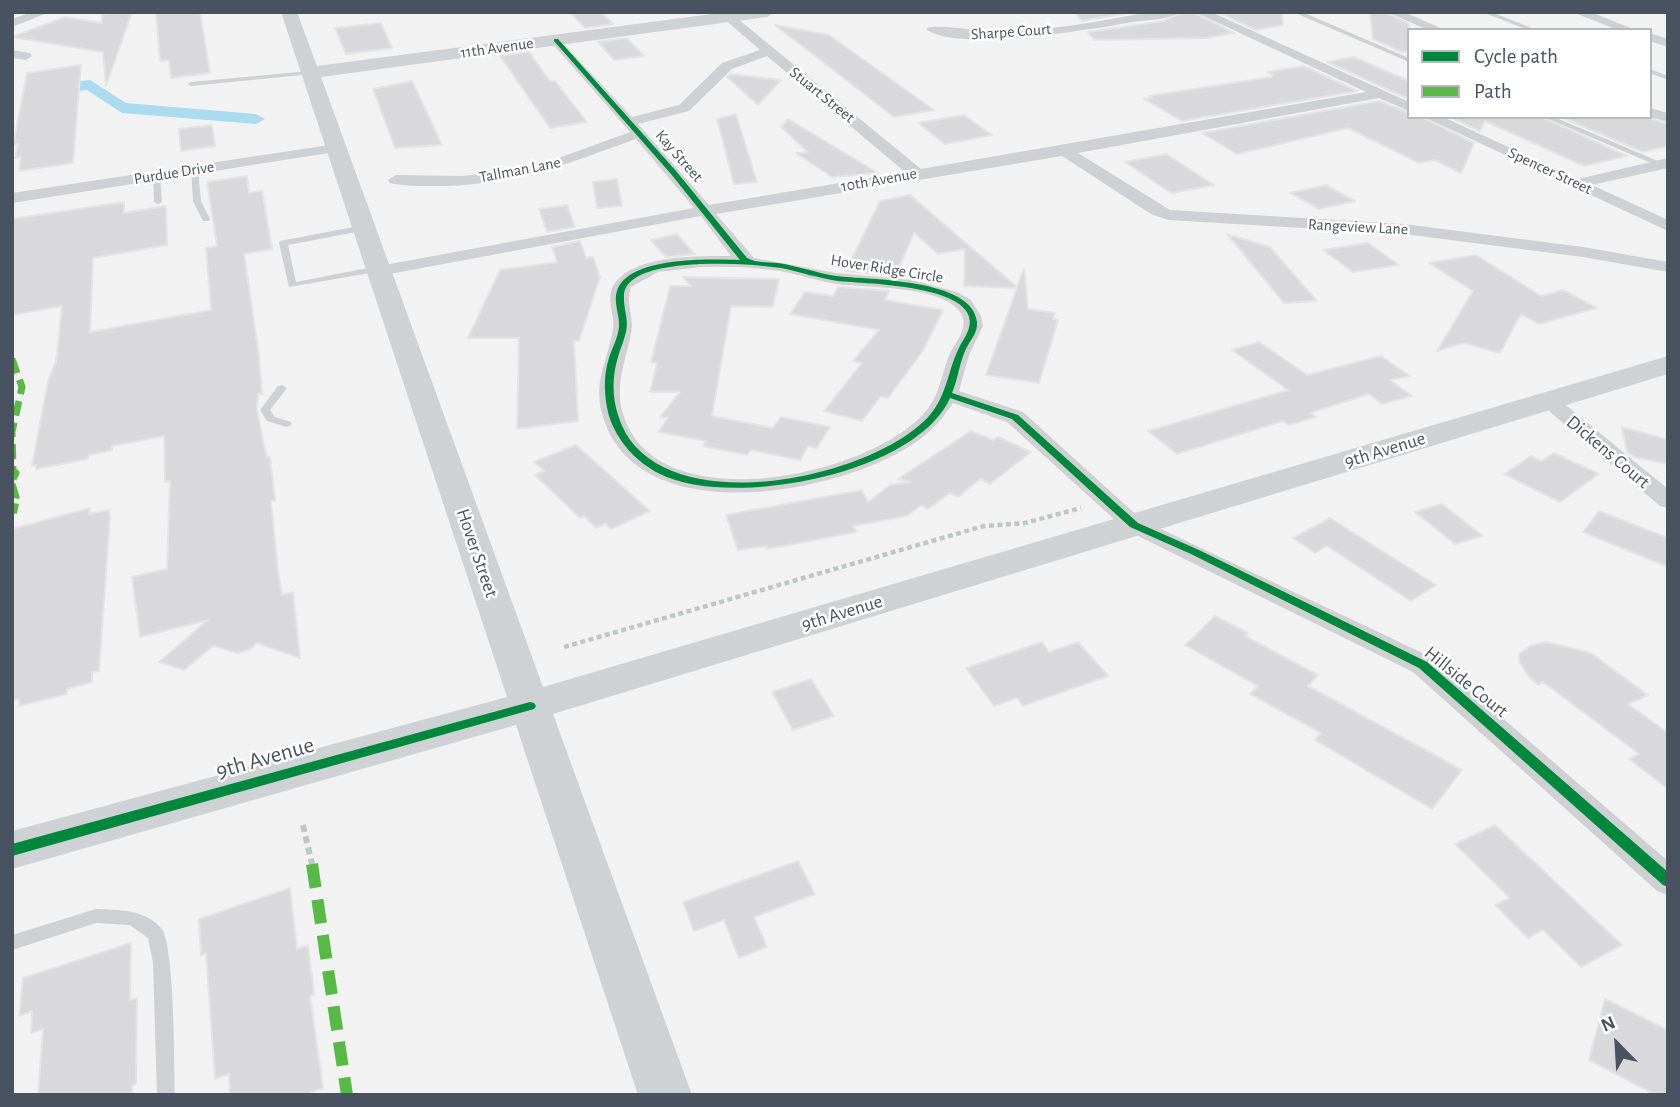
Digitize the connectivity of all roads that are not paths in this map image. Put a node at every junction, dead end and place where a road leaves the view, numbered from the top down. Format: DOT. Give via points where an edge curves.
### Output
graph roads {
  1 [pos="44,12"];
  2 [pos="289,12"];
  3 [pos="767,12"];
  4 [pos="1174,12"];
  5 [pos="1201,12"];
  6 [pos="1296,12"];
  7 [pos="1393,12"];
  8 [pos="1486,12"];
  9 [pos="1578,12"];
  10 [pos="728,18"];
  11 [pos="12,23"];
  12 [pos="1433,28"];
  13 [pos="1529,28"];
  14 [pos="1624,28"];
  15 [pos="932,29"];
  16 [pos="556,40"];
  17 [pos="769,52"];
  18 [pos="1407,59"];
  19 [pos="310,73"];
  20 [pos="191,84"];
  21 [pos="1380,94"];
  22 [pos="1407,106"];
  23 [pos="1435,119"];
  24 [pos="1552,119"];
  25 [pos="633,128"];
  26 [pos="336,148"];
  27 [pos="1065,151"];
  28 [pos="1664,164"];
  29 [pos="194,170"];
  30 [pos="916,173"];
  31 [pos="156,176"];
  32 [pos="396,180"];
  33 [pos="1577,184"];
  34 [pos="12,198"];
  35 [pos="158,202"];
  36 [pos="705,211"];
  37 [pos="206,219"];
  38 [pos="1668,226"];
  39 [pos="364,228"];
  40 [pos="746,262"];
  41 [pos="1668,267"];
  42 [pos="378,270"];
  43 [pos="1668,365"];
  44 [pos="282,388"];
  45 [pos="947,394"];
  46 [pos="1549,401"];
  47 [pos="287,424"];
  48 [pos="1668,501"];
  49 [pos="1134,525"];
  50 [pos="530,706"];
  51 [pos="12,850"];
  52 [pos="1668,881"];
  53 [pos="12,943"];
  54 [pos="166,1095"];
  55 [pos="665,1095"];
  1 -- 11 [label="street"];
  2 -- 19 [label="main road, Hover Street"];
  3 -- 10 [label="main road, 11th Avenue"];
  4 -- 15 [label="street, Sharpe Court" via="1023,34 957,35"];
  5 -- 21 [label="street"];
  6 -- 18 [label="lane"];
  7 -- 12 [label="street"];
  8 -- 13 [label="lane"];
  9 -- 14 [label="street"];
  10 -- 16 [label="main road, 11th Avenue"];
  10 -- 17 [label="street, Stuart Street"];
  16 -- 19 [label="main road, 11th Avenue"];
  16 -- 25 [label="street, Kay Street"];
  17 -- 25 [label="street, Tallman Lane" via="727,66 684,108"];
  17 -- 30 [label="street, Stuart Street"];
  19 -- 20 [label="lane"];
  19 -- 26 [label="main road, Hover Street"];
  21 -- 22 [label="street"];
  21 -- 27 [label="street, 10th Avenue"];
  23 -- 33 [label="street, Spencer Street"];
  24 -- 28 [label="lane"];
  25 -- 32 [label="street, Tallman Lane" via="573,159 529,172 447,181"];
  25 -- 36 [label="street, Kay Street"];
  26 -- 29 [label="street, Purdue Drive"];
  26 -- 39 [label="main road, Hover Street"];
  27 -- 30 [label="street, 10th Avenue"];
  27 -- 41 [label="street, Rangeview Lane" via="1168,215 1405,229"];
  28 -- 33 [label="street"];
  29 -- 31 [label="street, Purdue Drive"];
  29 -- 37 [label="lane" via="197,201"];
  30 -- 36 [label="street, 10th Avenue"];
  31 -- 34 [label="street, Purdue Drive"];
  31 -- 35 [label="lane"];
  33 -- 38 [label="street, Spencer Street"];
  36 -- 40 [label="street"];
  36 -- 42 [label="street, 10th Avenue"];
  39 -- 42 [label="main road, Hover Street"];
  39 -- 42 [label="lane" via="283,243 292,285"];
  40 -- 45 [label="street, Hover Ridge Circle" via="939,291 961,301 972,314 973,330 961,349"];
  40 -- 45 [label="street, Hover Ridge Circle" via="677,264 630,278 620,290 618,302 624,315 612,363 610,398 615,426 650,465 674,476 714,484 802,479 864,461 899,444 932,418"];
  42 -- 50 [label="main road, Hover Street"];
  43 -- 46 [label="main road, 9th Avenue"];
  44 -- 47 [label="lane" via="265,410 271,419"];
  45 -- 49 [label="street" via="1015,417"];
  46 -- 48 [label="street, Dickens Court"];
  46 -- 49 [label="main road, 9th Avenue"];
  49 -- 50 [label="main road, 9th Avenue"];
  49 -- 52 [label="street, Hillside Court" via="1423,665"];
  50 -- 51 [label="main road, 9th Avenue"];
  50 -- 55 [label="main road, Hover Street"];
  53 -- 54 [label="lane" via="96,916 133,918 156,934 162,963"];
}
